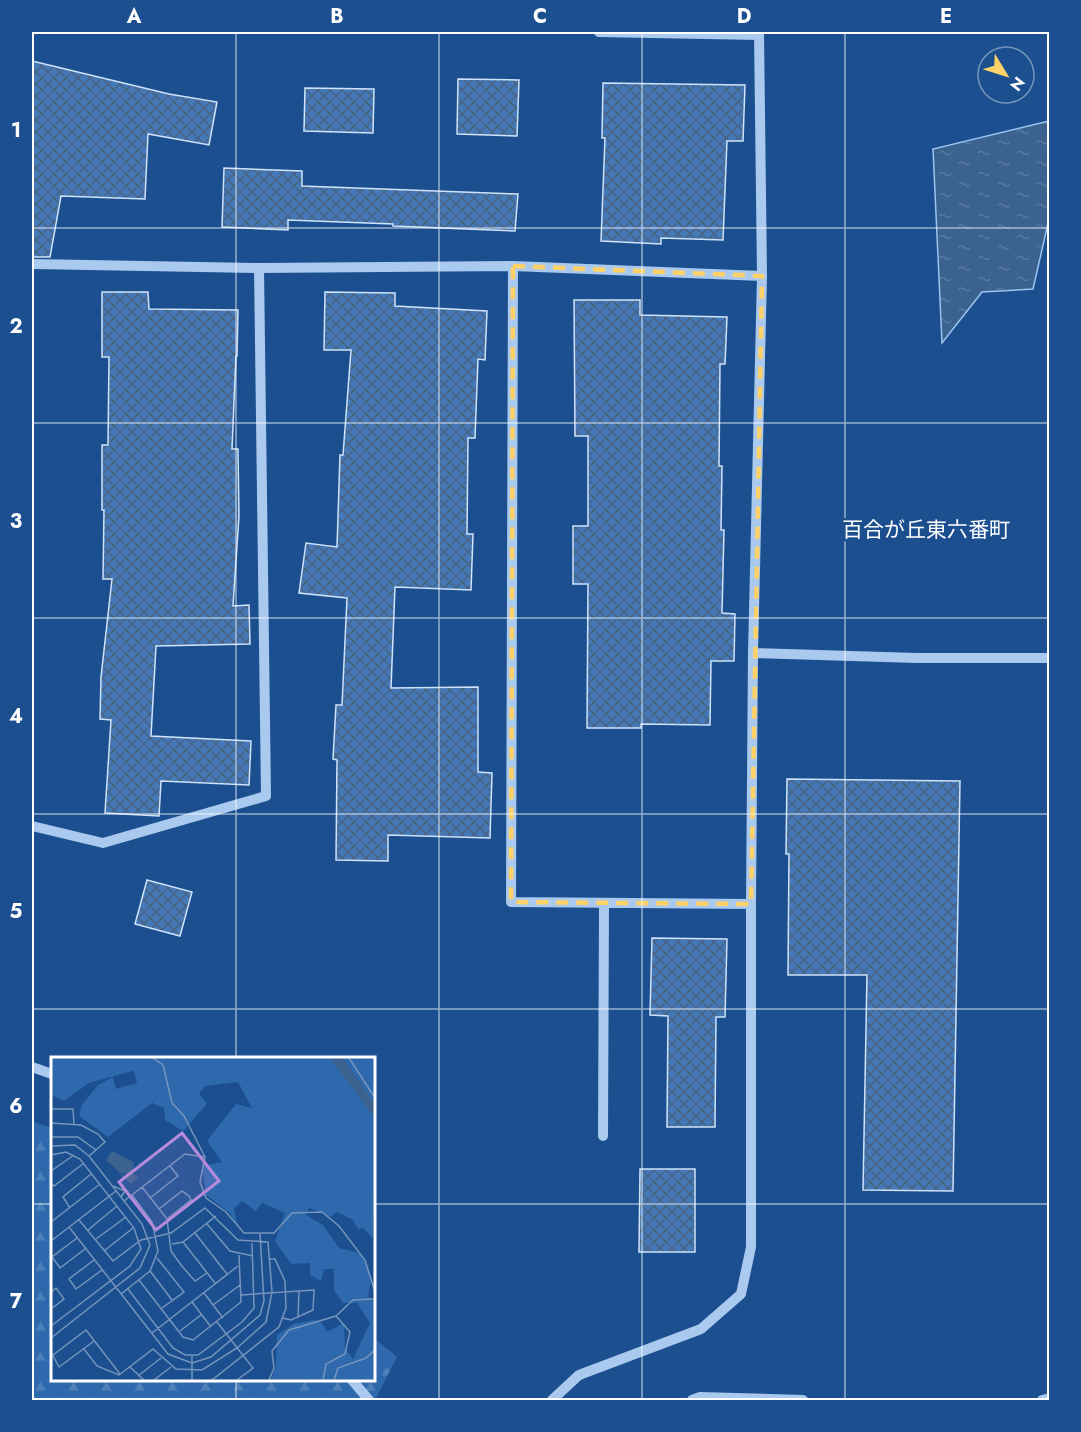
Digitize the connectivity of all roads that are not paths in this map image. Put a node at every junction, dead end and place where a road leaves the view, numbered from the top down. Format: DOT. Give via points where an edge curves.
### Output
graph roads {
  1 [pos="599,32"];
  2 [pos="759,33"];
  3 [pos="32,264"];
  4 [pos="513,266"];
  5 [pos="258,268"];
  6 [pos="762,276"];
  7 [pos="753,653"];
  8 [pos="1050,658"];
  9 [pos="32,826"];
  10 [pos="604,903"];
  11 [pos="751,904"];
  12 [pos="32,1066"];
  13 [pos="51,1074"];
  14 [pos="603,1136"];
  15 [pos="353,1381"];
  16 [pos="1050,1398"];
  17 [pos="369,1401"];
  18 [pos="552,1401"];
  19 [pos="692,1401"];
  20 [pos="803,1401"];
  21 [pos="1042,1401"];
  1 -- 2 [label="street"];
  2 -- 6 [label="street"];
  3 -- 5 [label="street"];
  4 -- 5 [label="street"];
  4 -- 6 [label="street"];
  4 -- 10 [label="street" via="511,902"];
  5 -- 9 [label="street" via="266,796 103,843"];
  6 -- 7 [label="street"];
  7 -- 8 [label="street"];
  7 -- 11 [label="street"];
  10 -- 11 [label="street"];
  10 -- 14 [label="street"];
  11 -- 18 [label="street" via="751,1247 741,1294 701,1329 579,1375"];
  12 -- 13 [label="street"];
  15 -- 17 [label="street"];
  16 -- 21 [label="street"];
  19 -- 20 [label="street" via="700,1397"];
}
